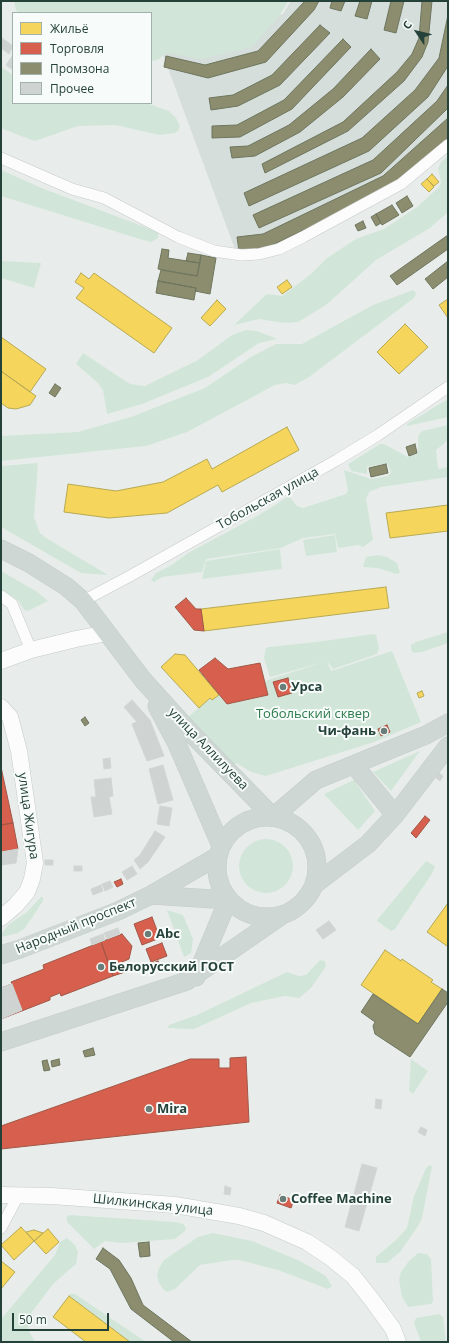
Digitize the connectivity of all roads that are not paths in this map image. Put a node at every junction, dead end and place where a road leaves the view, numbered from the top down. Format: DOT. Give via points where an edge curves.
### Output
graph roads {
  1 [pos="448,145"];
  2 [pos="1,158"];
  3 [pos="448,387"];
  4 [pos="1,549"];
  5 [pos="1,596"];
  6 [pos="82,601"];
  7 [pos="107,633"];
  8 [pos="31,650"];
  9 [pos="1,661"];
  10 [pos="144,680"];
  11 [pos="1,707"];
  12 [pos="448,723"];
  13 [pos="426,734"];
  14 [pos="445,750"];
  15 [pos="354,765"];
  16 [pos="395,815"];
  17 [pos="273,817"];
  18 [pos="220,851"];
  19 [pos="314,885"];
  20 [pos="151,894"];
  21 [pos="228,900"];
  22 [pos="281,916"];
  23 [pos="1,918"];
  24 [pos="1,955"];
  25 [pos="196,977"];
  26 [pos="1,1042"];
  27 [pos="1,1195"];
  28 [pos="18,1196"];
  29 [pos="1,1228"];
  30 [pos="398,1342"];
  1 -- 2 [label="street" via="401,184 303,237 278,249 241,255 214,251 185,240 104,198 72,189"];
  3 -- 6 [label="street, Тобольская улица" via="337,460"];
  4 -- 6 [label="main road, улица Аллилуева" via="67,587"];
  5 -- 8 [label="street" via="12,604"];
  6 -- 7 [label="main road, улица Аллилуева"];
  7 -- 8 [label="main road"];
  7 -- 10 [label="main road, улица Аллилуева"];
  8 -- 9 [label="main road"];
  10 -- 17 [label="main road, улица Аллилуева" via="191,733"];
  10 -- 18 [label="main road, улица Аллилуева" via="177,744"];
  11 -- 23 [label="main road, улица Жигура" via="10,717 19,751 35,863 27,892"];
  12 -- 13 [label="main road"];
  13 -- 14 [label="main road"];
  13 -- 15 [label="main road"];
  14 -- 16 [label="main road"];
  15 -- 16 [label="main road"];
  15 -- 17 [label="main road" via="316,780"];
  16 -- 19 [label="main road" via="368,844"];
  17 -- 18 [label="main road" via="257,818 242,823 230,833"];
  17 -- 19 [label="main road" via="286,820 298,827 308,838 315,852 317,869"];
  18 -- 20 [label="main road, Народный проспект"];
  18 -- 21 [label="main road" via="218,879"];
  19 -- 22 [label="main road" via="307,898 297,908"];
  20 -- 21 [label="main road, Народный проспект"];
  20 -- 24 [label="main road, Народный проспект" via="118,911"];
  21 -- 22 [label="main road" via="239,910 252,916"];
  21 -- 25 [label="main road"];
  22 -- 25 [label="main road"];
  25 -- 26 [label="main road"];
  27 -- 28 [label="main road, Шилкинская улица"];
  28 -- 29 [label="street"];
  28 -- 30 [label="main road, Шилкинская улица" via="176,1205 239,1216 275,1228 307,1242 353,1276 393,1328"];
}
